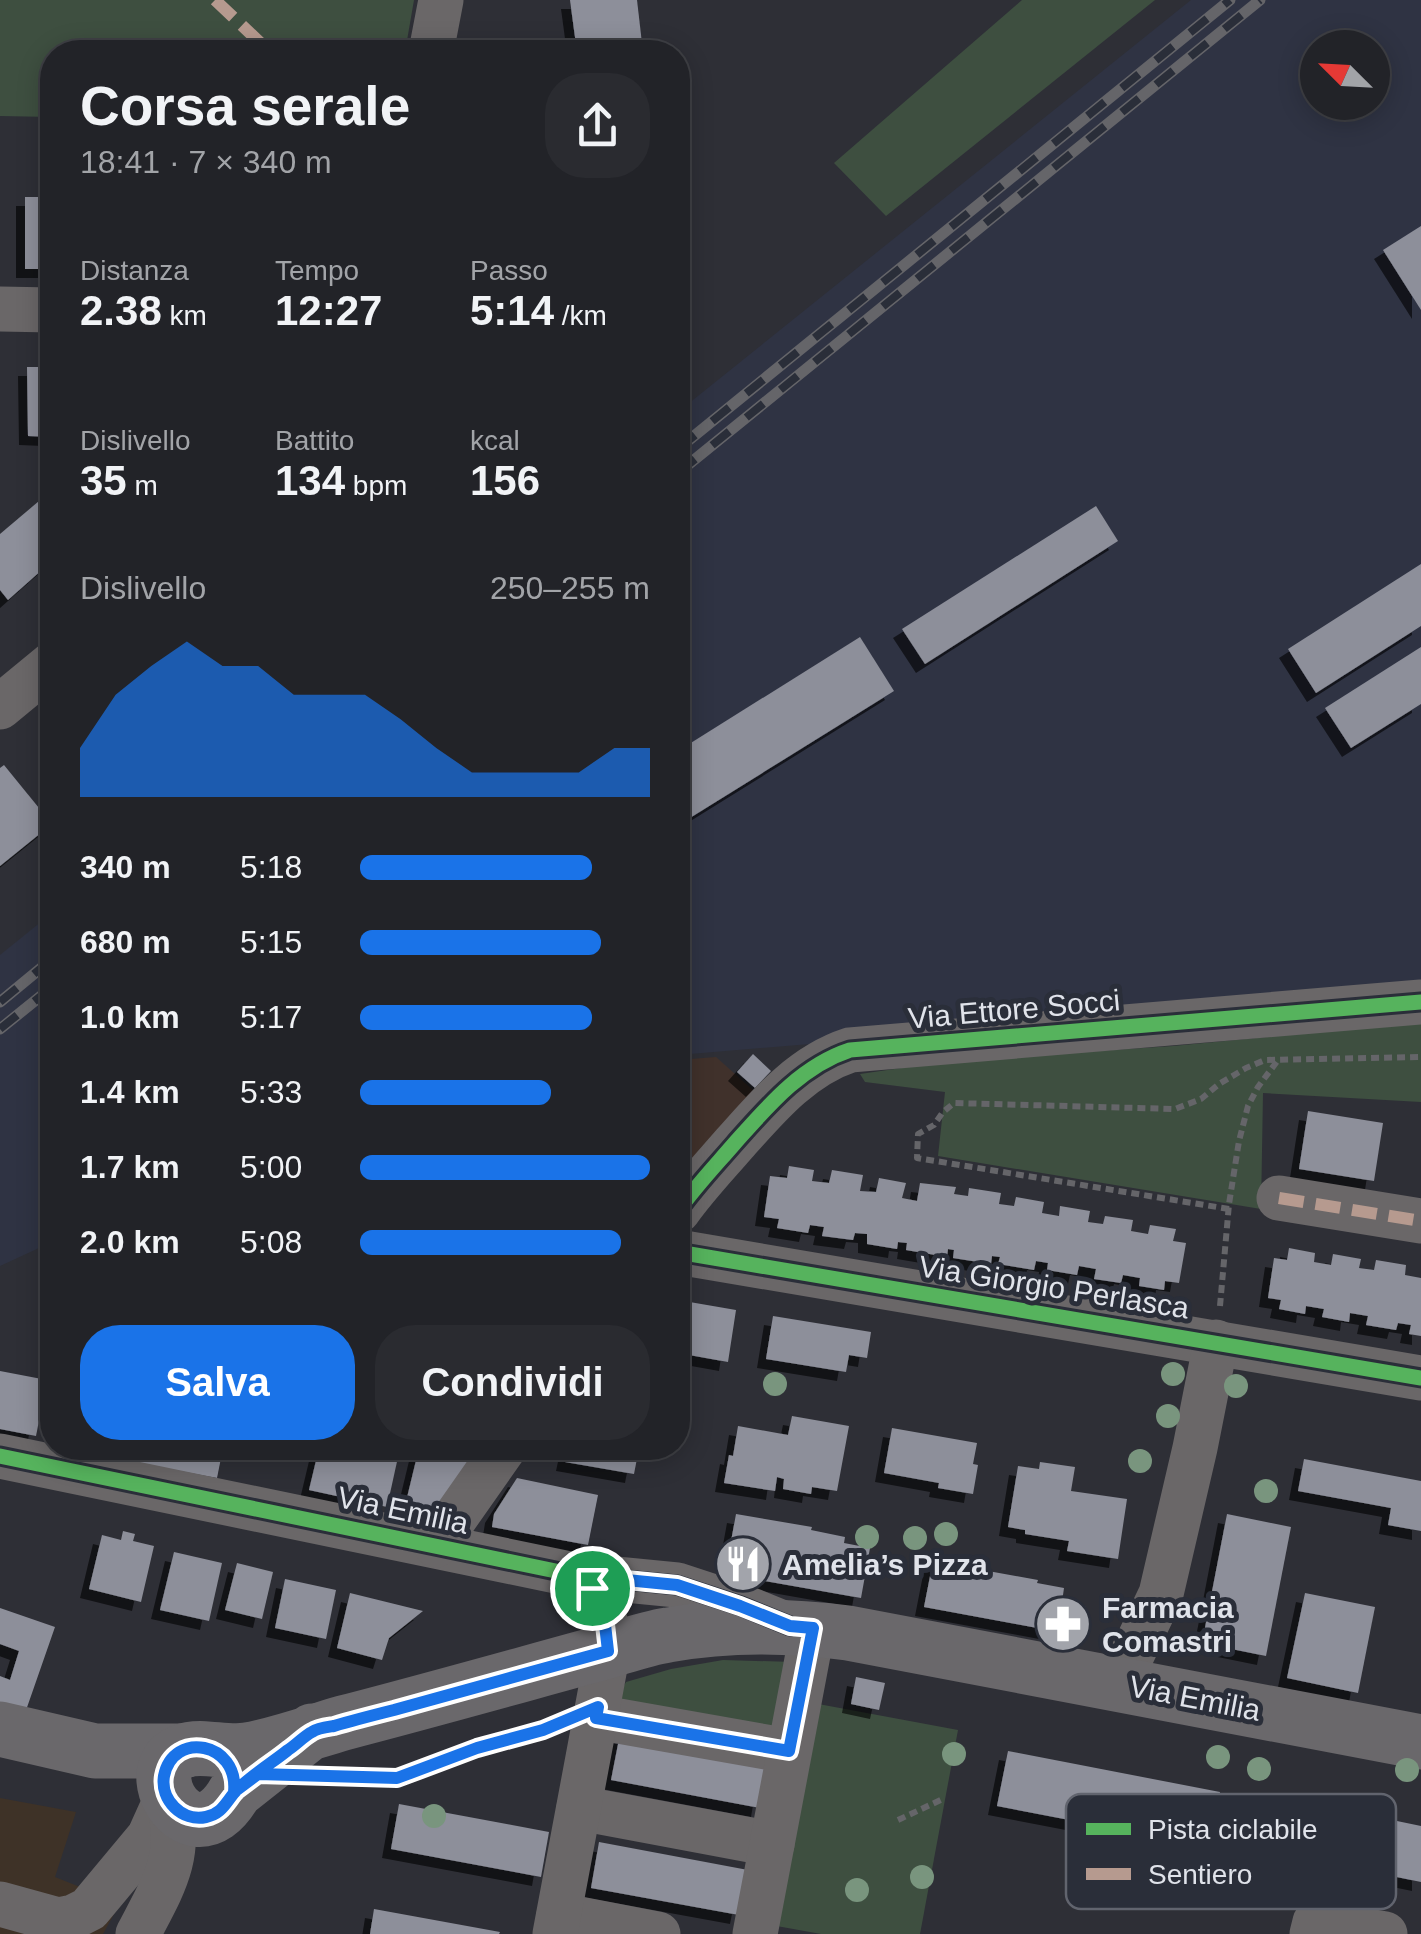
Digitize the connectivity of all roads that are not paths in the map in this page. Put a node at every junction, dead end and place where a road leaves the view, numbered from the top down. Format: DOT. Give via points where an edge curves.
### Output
graph roads {
  1 [pos="441,0"];
  2 [pos="433,40"];
  3 [pos="0,310"];
  4 [pos="40,310"];
  5 [pos="40,674"];
  6 [pos="0,708"];
  7 [pos="1421,1002"];
  8 [pos="690,1196"];
  9 [pos="1279,1198"];
  10 [pos="1421,1221"];
  11 [pos="690,1254"];
  12 [pos="1216,1342"];
  13 [pos="1421,1378"];
  14 [pos="0,1456"];
  15 [pos="496,1460"];
  16 [pos="436,1545"];
  17 [pos="576,1575"];
  18 [pos="667,1609"];
  19 [pos="802,1627"];
  20 [pos="608,1651"];
  21 [pos="1118,1684"];
  22 [pos="597,1712"];
  23 [pos="0,1729"];
  24 [pos="1421,1742"];
  25 [pos="789,1751"];
  26 [pos="200,1784"];
  27 [pos="579,1808"];
  28 [pos="772,1844"];
  29 [pos="0,1904"];
  30 [pos="557,1924"];
  31 [pos="138,1934"];
  32 [pos="658,1934"];
  33 [pos="755,1934"];
  34 [pos="1312,1934"];
  35 [pos="1385,1934"];
  1 -- 2 [label="street"];
  3 -- 4 [label="street"];
  5 -- 6 [label="street"];
  7 -- 8 [label="street, Via Ettore Socci" via="850,1050 783,1091"];
  9 -- 10 [label="street"];
  11 -- 12 [label="street, Via Giorgio Perlasca"];
  12 -- 13 [label="street, Via Giorgio Perlasca"];
  12 -- 21 [label="street" via="1161,1594"];
  14 -- 16 [label="street, Via Emilia"];
  15 -- 16 [label="street"];
  16 -- 17 [label="street, Via Emilia"];
  17 -- 18 [label="street, Via Emilia"];
  17 -- 20 [label="street" via="603,1607"];
  18 -- 19 [label="main road, Via Emilia" via="742,1626"];
  18 -- 20 [label="main road, Via Emilia"];
  19 -- 21 [label="main road, Via Emilia"];
  19 -- 25 [label="street"];
  20 -- 22 [label="street"];
  20 -- 26 [label="main road, Via Emilia" via="312,1732"];
  21 -- 24 [label="main road, Via Emilia"];
  22 -- 25 [label="street"];
  22 -- 27 [label="street"];
  23 -- 26 [label="main road" via="95,1751 140,1775"];
  25 -- 28 [label="street"];
  26 -- 29 [label="street" via="88,1909 58,1920"];
  26 -- 31 [label="street" via="174,1822 173,1853"];
  27 -- 28 [label="street"];
  27 -- 30 [label="street"];
  28 -- 33 [label="street"];
  30 -- 32 [label="street"];
  34 -- 35 [label="street" via="1315,1922"];
}
